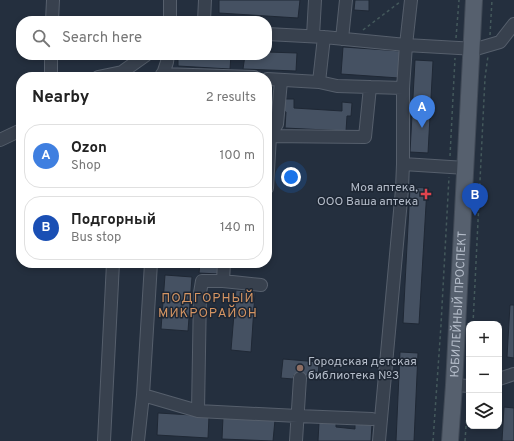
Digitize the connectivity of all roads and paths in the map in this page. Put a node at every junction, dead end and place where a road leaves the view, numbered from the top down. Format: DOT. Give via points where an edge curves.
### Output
graph roads {
  1 [pos="53,0"];
  2 [pos="170,0"];
  3 [pos="205,0"];
  4 [pos="315,0"];
  5 [pos="346,0"];
  6 [pos="403,0"];
  7 [pos="411,0"];
  8 [pos="459,0"];
  9 [pos="474,0"];
  10 [pos="492,0"];
  11 [pos="52,16"];
  12 [pos="170,16"];
  13 [pos="204,16"];
  14 [pos="514,24"];
  15 [pos="272,34"];
  16 [pos="319,37"];
  17 [pos="346,39"];
  18 [pos="406,45"];
  19 [pos="489,45"];
  20 [pos="455,48"];
  21 [pos="472,49"];
  22 [pos="51,60"];
  23 [pos="140,60"];
  24 [pos="167,60"];
  25 [pos="50,72"];
  26 [pos="125,72"];
  27 [pos="163,72"];
  28 [pos="272,80"];
  29 [pos="281,81"];
  30 [pos="319,82"];
  31 [pos="370,87"];
  32 [pos="403,88"];
  33 [pos="16,132"];
  34 [pos="272,132"];
  35 [pos="272,136"];
  36 [pos="0,140"];
  37 [pos="403,164"];
  38 [pos="449,167"];
  39 [pos="466,168"];
  40 [pos="113,268"];
  41 [pos="150,268"];
  42 [pos="224,268"];
  43 [pos="223,281"];
  44 [pos="261,285"];
  45 [pos="473,321"];
  46 [pos="514,374"];
  47 [pos="300,378"];
  48 [pos="502,378"];
  49 [pos="464,389"];
  50 [pos="143,395"];
  51 [pos="198,411"];
  52 [pos="298,416"];
  53 [pos="372,419"];
  54 [pos="104,441"];
  55 [pos="138,441"];
  56 [pos="296,441"];
  57 [pos="379,441"];
  58 [pos="433,441"];
  59 [pos="450,441"];
  60 [pos="465,441"];
  1 -- 11 [label="street"];
  2 -- 12 [label="street"];
  3 -- 13 [label="street"];
  4 -- 16 [label="street"];
  5 -- 17 [label="street"];
  6 -- 17 [label="path"];
  7 -- 18 [label="street"];
  8 -- 20 [label="path"];
  9 -- 21 [label="main road, ЮБИЛЕЙНЫЙ ПРОСПЕКТ"];
  10 -- 19 [label="path"];
  14 -- 19 [label="street" via="500,42"];
  15 -- 16 [label="street"];
  16 -- 17 [label="street"];
  16 -- 30 [label="street"];
  17 -- 18 [label="street"];
  18 -- 20 [label="street"];
  18 -- 32 [label="street"];
  19 -- 21 [label="street"];
  19 -- 45 [label="path" via="484,78"];
  20 -- 21 [label="street"];
  20 -- 38 [label="path"];
  21 -- 39 [label="main road, ЮБИЛЕЙНЫЙ ПРОСПЕКТ"];
  22 -- 25 [label="street"];
  23 -- 26 [label="street"];
  24 -- 27 [label="street"];
  28 -- 29 [label="street"];
  29 -- 30 [label="street"];
  29 -- 34 [label="street" via="277,124"];
  30 -- 31 [label="street" via="337,86"];
  31 -- 32 [label="street"];
  31 -- 35 [label="street" via="365,137"];
  32 -- 37 [label="street"];
  33 -- 36 [label="street"];
  37 -- 38 [label="street"];
  37 -- 57 [label="street"];
  38 -- 39 [label="street"];
  38 -- 58 [label="path"];
  39 -- 49 [label="main road, ЮБИЛЕЙНЫЙ ПРОСПЕКТ"];
  40 -- 54 [label="street"];
  41 -- 50 [label="street"];
  42 -- 43 [label="street"];
  43 -- 44 [label="street"];
  43 -- 51 [label="street" via="202,281"];
  46 -- 48 [label="street"];
  47 -- 52 [label="street"];
  49 -- 59 [label="main road, ЮБИЛЕЙНЫЙ ПРОСПЕКТ"];
  49 -- 60 [label="path"];
  50 -- 51 [label="street"];
  50 -- 55 [label="street"];
  51 -- 52 [label="street"];
  52 -- 53 [label="street"];
  52 -- 56 [label="street"];
}
